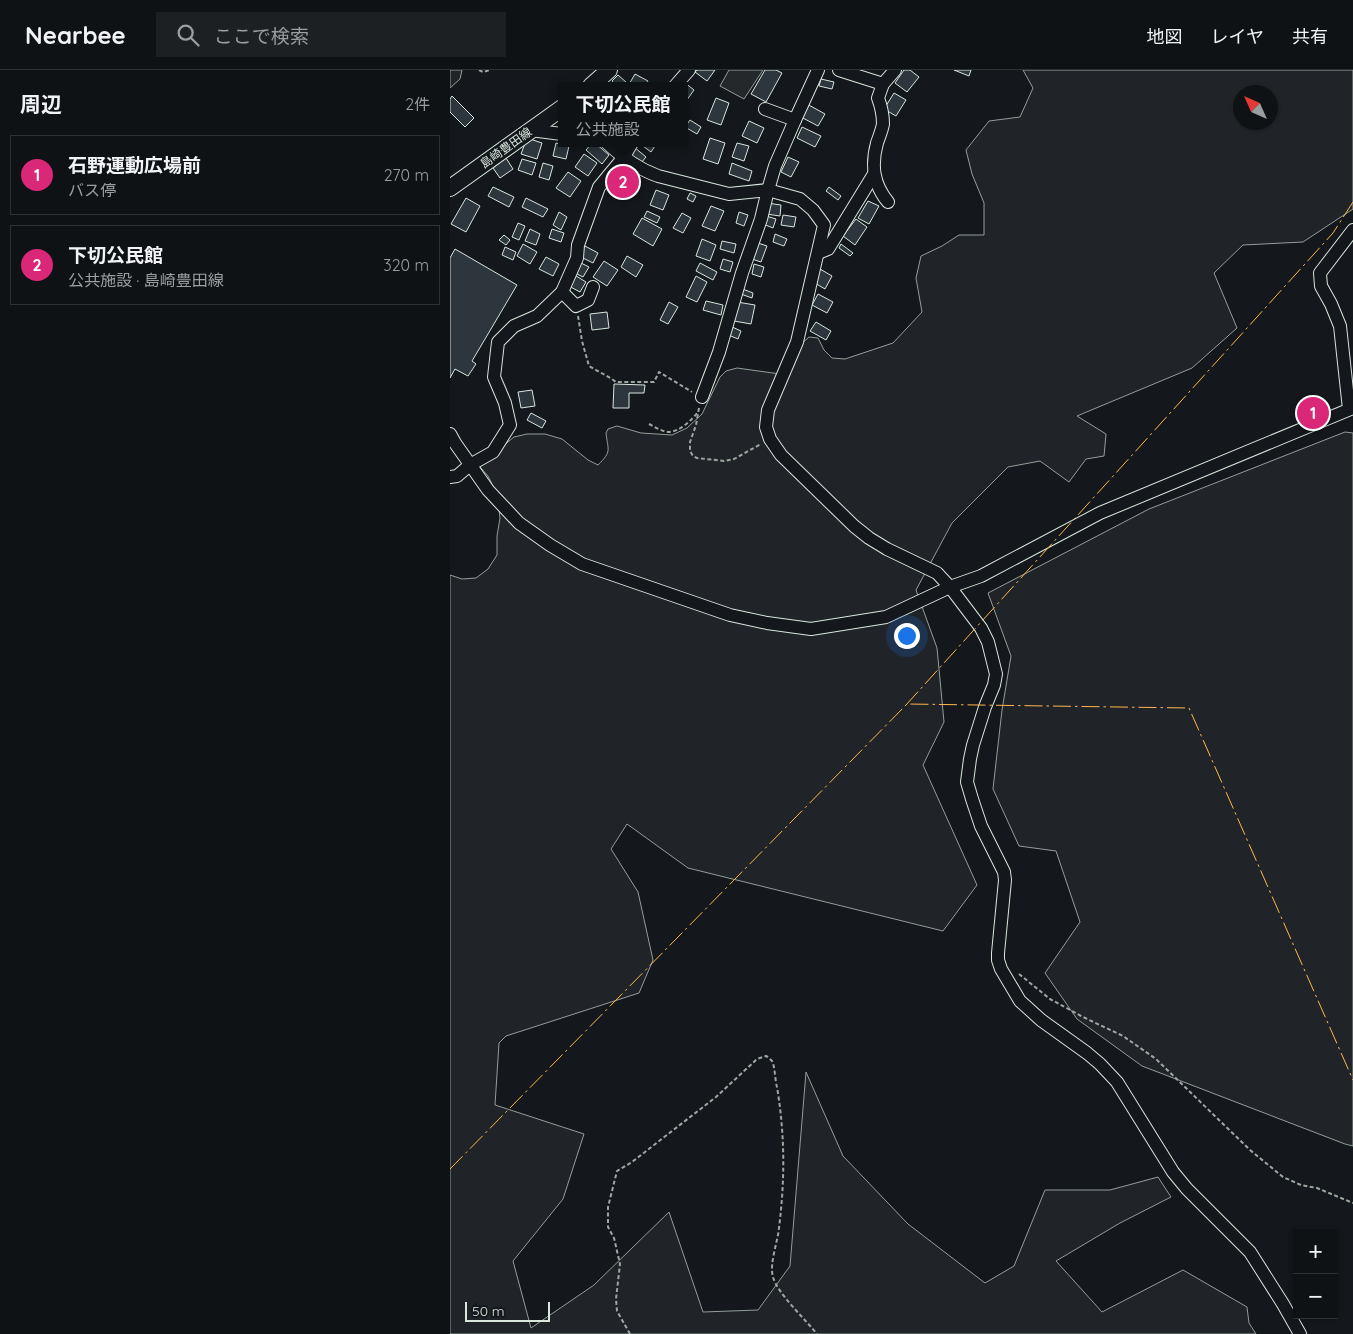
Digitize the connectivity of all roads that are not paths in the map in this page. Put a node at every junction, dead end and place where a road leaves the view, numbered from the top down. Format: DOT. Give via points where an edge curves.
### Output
graph roads {
  1 [pos="609,70"];
  2 [pos="689,70"];
  3 [pos="818,70"];
  4 [pos="839,70"];
  5 [pos="878,70"];
  6 [pos="895,70"];
  7 [pos="596,82"];
  8 [pos="678,82"];
  9 [pos="883,84"];
  10 [pos="765,109"];
  11 [pos="558,111"];
  12 [pos="795,120"];
  13 [pos="530,130"];
  14 [pos="558,134"];
  15 [pos="611,147"];
  16 [pos="630,147"];
  17 [pos="623,158"];
  18 [pos="874,174"];
  19 [pos="450,188"];
  20 [pos="768,190"];
  21 [pos="888,202"];
  22 [pos="1353,230"];
  23 [pos="818,254"];
  24 [pos="593,286"];
  25 [pos="562,292"];
  26 [pos="700,403"];
  27 [pos="1351,408"];
  28 [pos="450,434"];
  29 [pos="470,465"];
  30 [pos="450,477"];
  31 [pos="950,587"];
  32 [pos="1300,1334"];
  1 -- 7 [label="main road"];
  2 -- 8 [label="street"];
  3 -- 12 [label="street"];
  4 -- 9 [label="street"];
  5 -- 9 [label="street"];
  6 -- 9 [label="street"];
  9 -- 18 [label="street" via="878,98 883,126 874,156"];
  10 -- 12 [label="street"];
  11 -- 13 [label="main road, 島崎豊田線"];
  12 -- 20 [label="street"];
  13 -- 14 [label="street"];
  13 -- 19 [label="main road, 島崎豊田線"];
  15 -- 17 [label="street"];
  16 -- 17 [label="street"];
  17 -- 20 [label="street" via="649,173 729,194"];
  17 -- 25 [label="street" via="599,187 578,245 577,258"];
  18 -- 21 [label="street" via="879,191"];
  18 -- 23 [label="street" via="828,249"];
  20 -- 23 [label="street" via="800,199 813,210 824,226"];
  20 -- 26 [label="street" via="719,352"];
  22 -- 27 [label="street" via="1320,273 1321,286 1340,326"];
  23 -- 31 [label="street" via="797,342 768,410 766,427 770,439 781,455 868,538 936,573"];
  24 -- 25 [label="street" via="588,300 576,306"];
  25 -- 29 [label="street" via="537,316 514,326 498,342 494,377 506,403 510,425 493,452"];
  27 -- 31 [label="street" via="1100,513 981,576"];
  28 -- 29 [label="street"];
  29 -- 30 [label="street" via="457,476"];
  29 -- 31 [label="street" via="519,523 582,564 730,615 811,629 886,618"];
  31 -- 32 [label="street" via="981,628 996,674 973,745 967,782 982,826 1004,872 998,953 1001,969 1016,996 1030,1011 1087,1053 1117,1082 1173,1172 1250,1252"];
}
